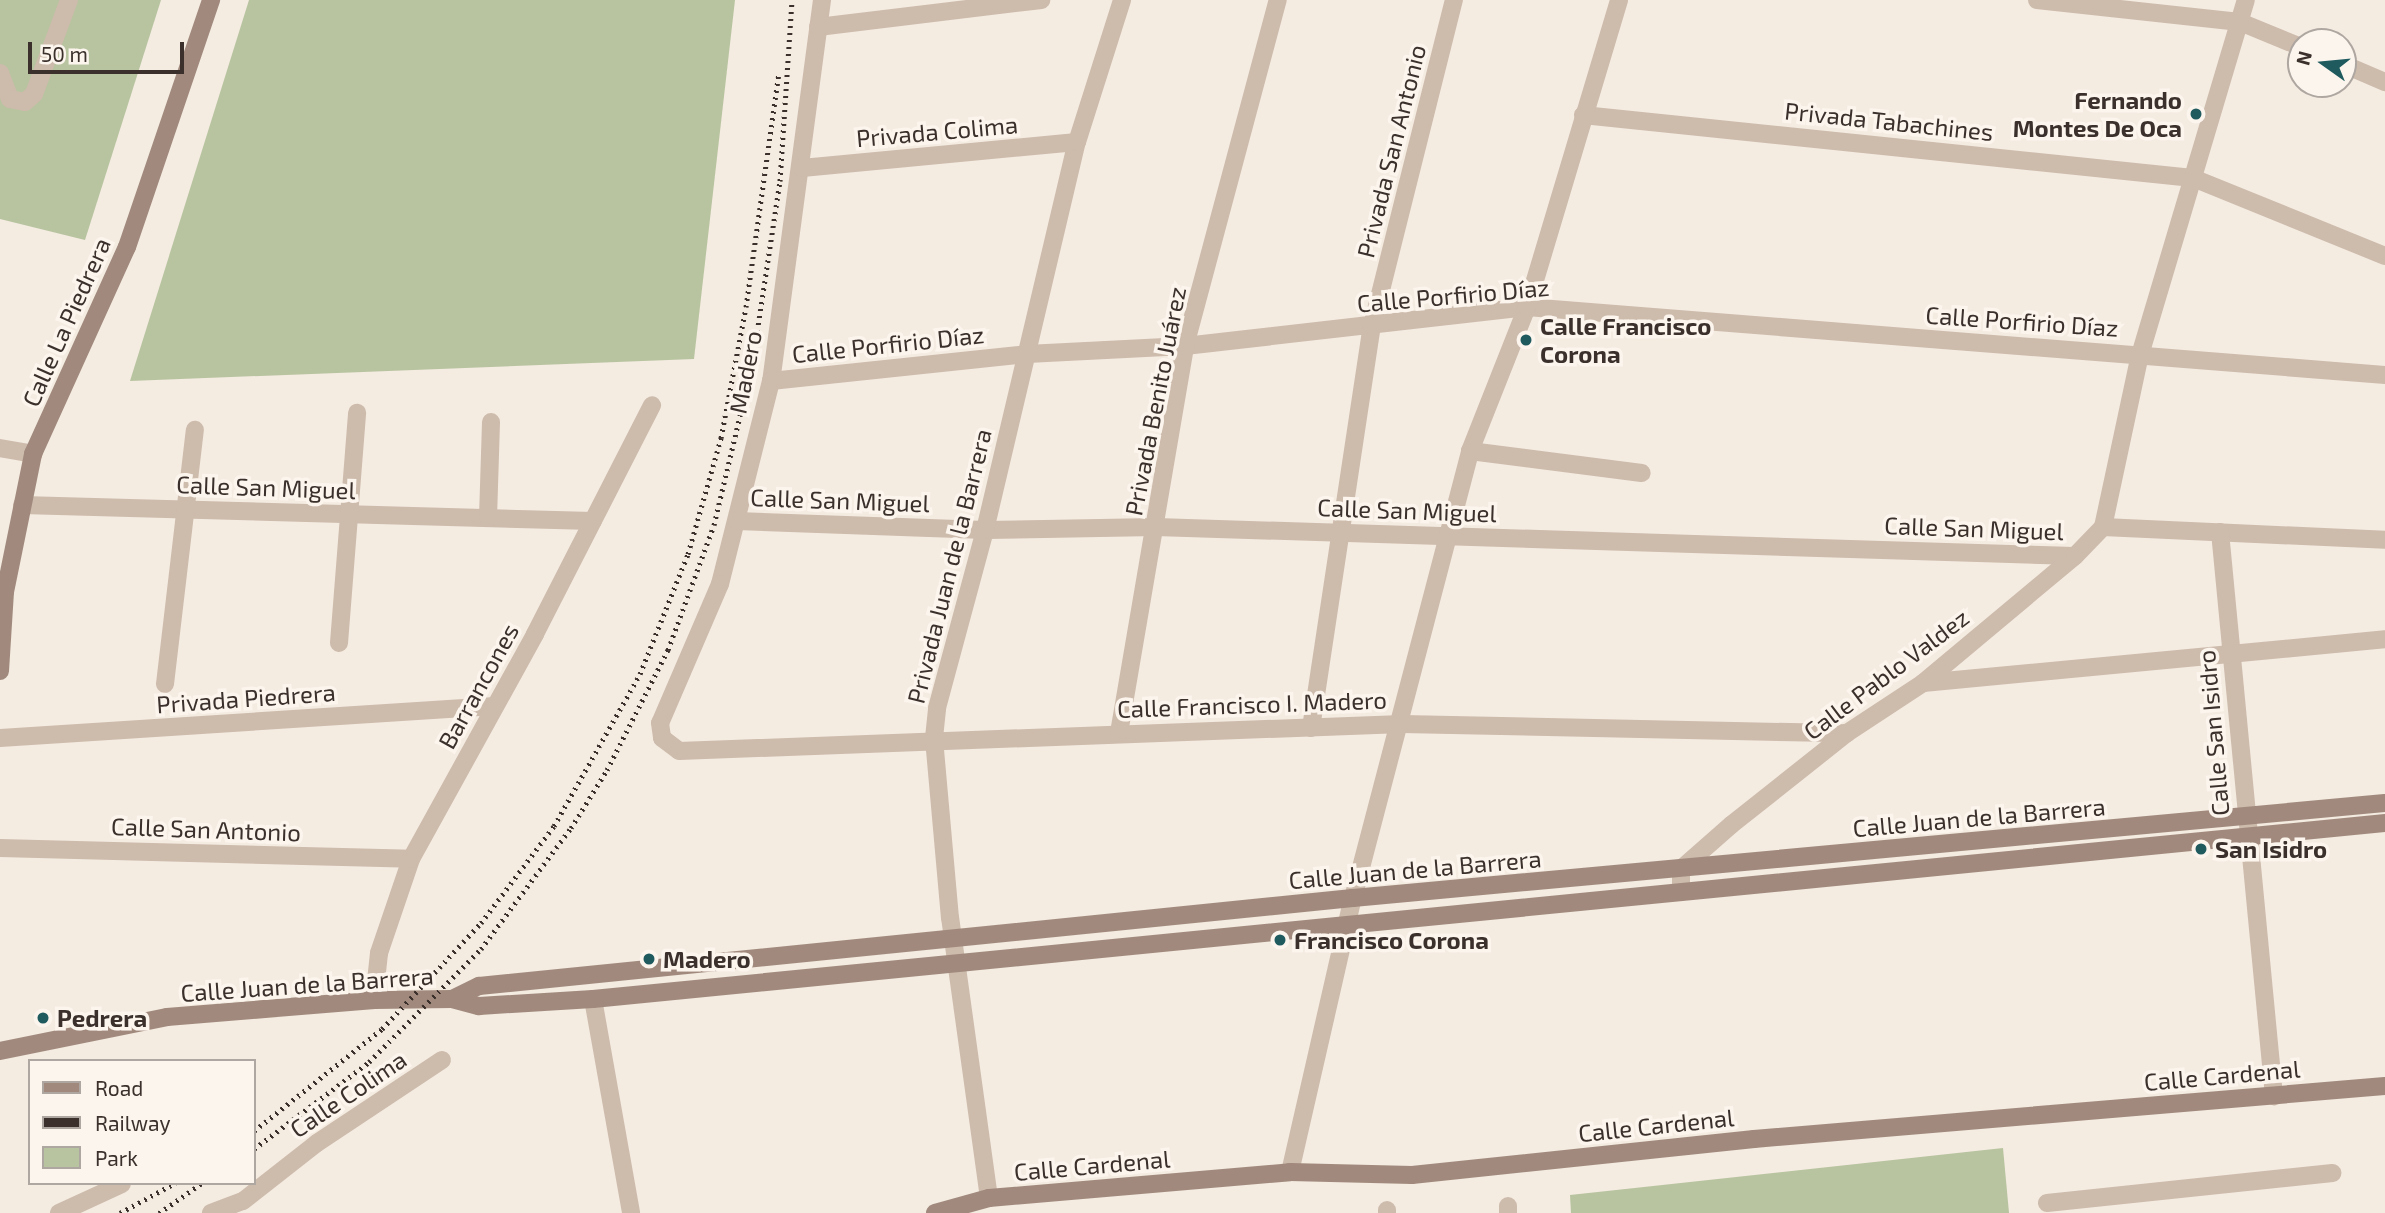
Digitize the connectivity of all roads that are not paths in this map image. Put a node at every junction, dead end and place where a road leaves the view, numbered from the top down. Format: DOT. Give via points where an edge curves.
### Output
graph roads {
  1 [pos="69,0"];
  2 [pos="211,0"];
  3 [pos="822,0"];
  4 [pos="1041,0"];
  5 [pos="1122,0"];
  6 [pos="1278,0"];
  7 [pos="1454,0"];
  8 [pos="1619,0"];
  9 [pos="2038,0"];
  10 [pos="2246,0"];
  11 [pos="964,5"];
  12 [pos="2240,22"];
  13 [pos="818,27"];
  14 [pos="2287,41"];
  15 [pos="2357,70"];
  16 [pos="0,72"];
  17 [pos="2385,82"];
  18 [pos="1583,115"];
  19 [pos="1077,142"];
  20 [pos="802,168"];
  21 [pos="2193,178"];
  22 [pos="2385,256"];
  23 [pos="1527,307"];
  24 [pos="1372,326"];
  25 [pos="1185,346"];
  26 [pos="1027,354"];
  27 [pos="2140,355"];
  28 [pos="2385,375"];
  29 [pos="771,381"];
  30 [pos="652,405"];
  31 [pos="357,413"];
  32 [pos="491,422"];
  33 [pos="195,430"];
  34 [pos="0,448"];
  35 [pos="1470,451"];
  36 [pos="33,454"];
  37 [pos="1643,473"];
  38 [pos="22,505"];
  39 [pos="188,509"];
  40 [pos="348,514"];
  41 [pos="488,518"];
  42 [pos="593,521"];
  43 [pos="737,521"];
  44 [pos="1156,527"];
  45 [pos="2103,527"];
  46 [pos="985,530"];
  47 [pos="1341,532"];
  48 [pos="2220,532"];
  49 [pos="1447,536"];
  50 [pos="2385,540"];
  51 [pos="2075,556"];
  52 [pos="2385,639"];
  53 [pos="339,643"];
  54 [pos="2231,653"];
  55 [pos="0,671"];
  56 [pos="1923,683"];
  57 [pos="165,684"];
  58 [pos="495,706"];
  59 [pos="1402,724"];
  60 [pos="1311,729"];
  61 [pos="1119,733"];
  62 [pos="1847,733"];
  63 [pos="0,738"];
  64 [pos="662,738"];
  65 [pos="934,738"];
  66 [pos="2385,803"];
  67 [pos="2246,817"];
  68 [pos="2385,823"];
  69 [pos="2248,840"];
  70 [pos="0,848"];
  71 [pos="411,859"];
  72 [pos="1681,869"];
  73 [pos="1681,892"];
  74 [pos="1353,898"];
  75 [pos="1350,925"];
  76 [pos="953,942"];
  77 [pos="955,962"];
  78 [pos="452,999"];
  79 [pos="593,999"];
  80 [pos="374,1000"];
  81 [pos="0,1051"];
  82 [pos="442,1060"];
  83 [pos="2385,1086"];
  84 [pos="2274,1096"];
  85 [pos="1290,1172"];
  86 [pos="2332,1173"];
  87 [pos="120,1185"];
  88 [pos="989,1198"];
  89 [pos="2047,1203"];
  90 [pos="2123,1204"];
  91 [pos="245,1207"];
  92 [pos="59,1213"];
  93 [pos="211,1213"];
  94 [pos="631,1213"];
  95 [pos="934,1213"];
  1 -- 16 [label="street" via="34,94 25,102 10,99"];
  2 -- 36 [label="main road, Calle La Piedrera" via="127,247"];
  3 -- 13 [label="street, Madero"];
  4 -- 11 [label="street"];
  5 -- 19 [label="street, Privada Juan de la Barrera"];
  6 -- 25 [label="street, Privada Benito Juárez"];
  7 -- 24 [label="street, Privada San Antonio"];
  8 -- 18 [label="street"];
  9 -- 12 [label="street"];
  10 -- 12 [label="street"];
  11 -- 13 [label="street"];
  12 -- 14 [label="street"];
  12 -- 21 [label="street"];
  13 -- 20 [label="street, Madero"];
  15 -- 17 [label="street"];
  18 -- 21 [label="street, Privada Tabachines"];
  18 -- 23 [label="street"];
  19 -- 20 [label="street, Privada Colima"];
  19 -- 26 [label="street, Privada Juan de la Barrera"];
  20 -- 29 [label="street, Madero"];
  21 -- 22 [label="street, Privada Tabachines"];
  21 -- 27 [label="street"];
  23 -- 24 [label="street, Calle Porfirio Díaz"];
  23 -- 27 [label="street, Calle Porfirio Díaz"];
  23 -- 35 [label="street"];
  24 -- 25 [label="street, Calle Porfirio Díaz"];
  24 -- 47 [label="street, Privada San Antonio"];
  25 -- 26 [label="street, Calle Porfirio Díaz"];
  25 -- 44 [label="street, Privada Benito Juárez"];
  26 -- 29 [label="street, Calle Porfirio Díaz"];
  26 -- 46 [label="street, Privada Juan de la Barrera"];
  27 -- 28 [label="street, Calle Porfirio Díaz"];
  27 -- 45 [label="street"];
  29 -- 43 [label="street, Madero"];
  30 -- 42 [label="street, Barrancones"];
  31 -- 40 [label="street"];
  32 -- 41 [label="street"];
  33 -- 39 [label="street"];
  34 -- 36 [label="street"];
  35 -- 37 [label="street"];
  35 -- 49 [label="street"];
  36 -- 38 [label="main road, Calle La Piedrera"];
  38 -- 39 [label="street, Calle San Miguel"];
  38 -- 55 [label="main road, Calle La Piedrera" via="5,592"];
  39 -- 40 [label="street, Calle San Miguel"];
  39 -- 57 [label="street"];
  40 -- 41 [label="street, Calle San Miguel"];
  40 -- 53 [label="street"];
  41 -- 42 [label="street, Calle San Miguel"];
  42 -- 58 [label="street, Barrancones"];
  43 -- 46 [label="street, Calle San Miguel"];
  43 -- 64 [label="street, Madero" via="697,645 660,723"];
  44 -- 46 [label="street, Calle San Miguel"];
  44 -- 47 [label="street, Calle San Miguel"];
  44 -- 61 [label="street, Privada Benito Juárez"];
  45 -- 48 [label="street"];
  45 -- 51 [label="street, Calle Pablo Valdez"];
  46 -- 65 [label="street, Privada Juan de la Barrera" via="940,694"];
  47 -- 49 [label="street, Calle San Miguel"];
  47 -- 60 [label="street, Privada San Antonio"];
  48 -- 50 [label="street"];
  48 -- 54 [label="street, Calle San Isidro"];
  49 -- 51 [label="street, Calle San Miguel"];
  49 -- 59 [label="street"];
  51 -- 56 [label="street, Calle Pablo Valdez"];
  52 -- 54 [label="street"];
  54 -- 56 [label="street"];
  54 -- 67 [label="street, Calle San Isidro"];
  56 -- 62 [label="street, Calle Pablo Valdez"];
  58 -- 63 [label="street, Privada Piedrera"];
  58 -- 71 [label="street, Barrancones"];
  59 -- 60 [label="street, Calle Francisco I. Madero"];
  59 -- 62 [label="street, Calle Francisco I. Madero"];
  59 -- 74 [label="street"];
  60 -- 61 [label="street, Calle Francisco I. Madero"];
  61 -- 65 [label="street, Calle Francisco I. Madero"];
  62 -- 72 [label="street, Calle Pablo Valdez"];
  64 -- 65 [label="street, Calle Francisco I. Madero" via="679,751"];
  65 -- 76 [label="street, Privada Juan de la Barrera"];
  66 -- 67 [label="main road, Calle Juan de la Barrera"];
  67 -- 69 [label="street, Calle San Isidro"];
  67 -- 72 [label="main road, Calle Juan de la Barrera"];
  68 -- 69 [label="main road, Calle Juan de la Barrera"];
  69 -- 73 [label="main road, Calle Juan de la Barrera"];
  69 -- 84 [label="street, Calle San Isidro"];
  70 -- 71 [label="street, Calle San Antonio"];
  71 -- 80 [label="street, Barrancones" via="379,953"];
  72 -- 73 [label="street"];
  72 -- 74 [label="main road, Calle Juan de la Barrera"];
  73 -- 75 [label="main road, Calle Juan de la Barrera"];
  74 -- 75 [label="street"];
  74 -- 76 [label="main road, Calle Juan de la Barrera"];
  75 -- 77 [label="main road, Calle Juan de la Barrera"];
  75 -- 85 [label="street"];
  76 -- 77 [label="street, Privada Juan de la Barrera"];
  76 -- 78 [label="main road, Calle Juan de la Barrera" via="479,986"];
  77 -- 79 [label="main road, Calle Juan de la Barrera"];
  77 -- 88 [label="street, Privada Juan de la Barrera"];
  78 -- 79 [label="main road, Calle Juan de la Barrera" via="479,1006"];
  78 -- 80 [label="main road, Calle Juan de la Barrera"];
  79 -- 94 [label="street"];
  80 -- 81 [label="main road, Calle Juan de la Barrera" via="167,1017"];
  82 -- 91 [label="street, Calle Colima" via="317,1143"];
  83 -- 84 [label="main road, Calle Cardenal"];
  84 -- 85 [label="main road, Calle Cardenal" via="1754,1139 1412,1175"];
  85 -- 88 [label="main road, Calle Cardenal"];
  86 -- 90 [label="street"];
  87 -- 92 [label="street"];
  88 -- 95 [label="main road, Calle Cardenal"];
  89 -- 90 [label="street"];
  91 -- 93 [label="street, Calle Colima"];
}
